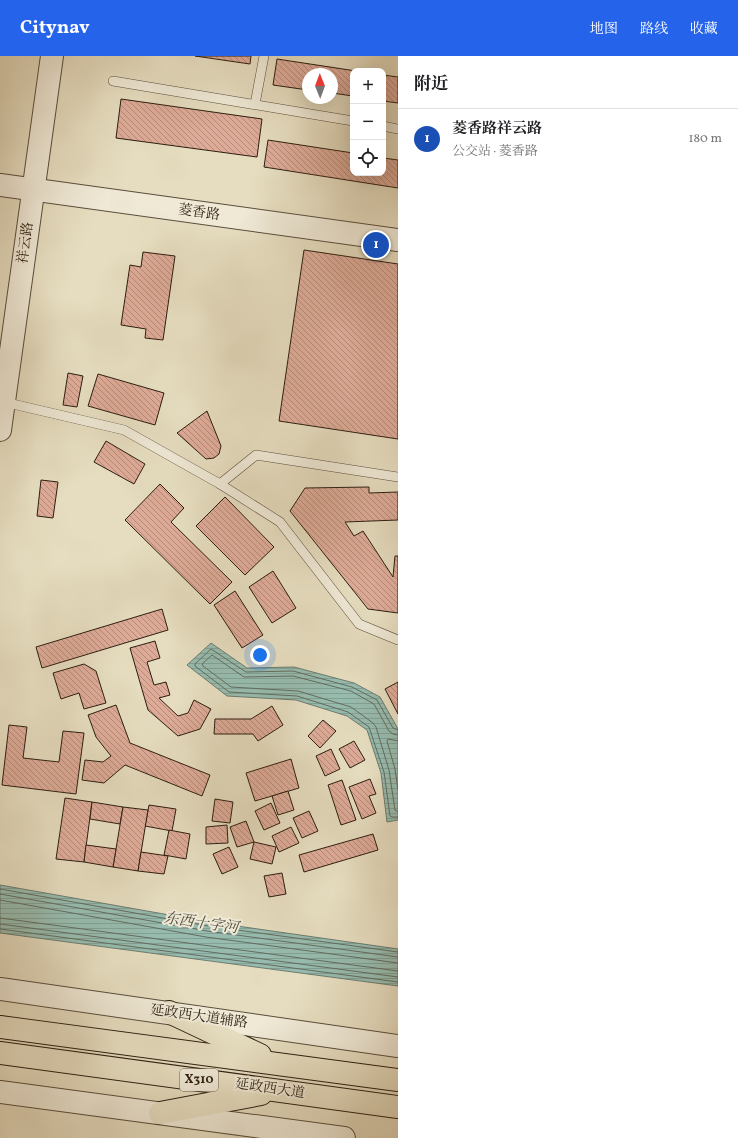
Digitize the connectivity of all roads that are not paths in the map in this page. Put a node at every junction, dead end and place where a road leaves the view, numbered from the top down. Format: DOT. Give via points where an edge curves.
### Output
graph roads {
  1 [pos="52,56"];
  2 [pos="264,56"];
  3 [pos="113,81"];
  4 [pos="255,104"];
  5 [pos="350,120"];
  6 [pos="386,126"];
  7 [pos="398,128"];
  8 [pos="0,185"];
  9 [pos="34,190"];
  10 [pos="398,240"];
  11 [pos="4,402"];
  12 [pos="0,430"];
  13 [pos="398,477"];
  14 [pos="220,484"];
  15 [pos="398,640"];
  16 [pos="0,989"];
  17 [pos="169,1012"];
  18 [pos="0,1027"];
  19 [pos="398,1046"];
  20 [pos="0,1053"];
  21 [pos="281,1064"];
  22 [pos="398,1080"];
  23 [pos="279,1091"];
  24 [pos="0,1092"];
  25 [pos="398,1107"];
  26 [pos="160,1113"];
  27 [pos="344,1138"];
  1 -- 9 [label="street, 祥云路"];
  2 -- 4 [label="lane"];
  3 -- 4 [label="lane"];
  4 -- 5 [label="lane"];
  6 -- 7 [label="lane"];
  8 -- 9 [label="street, 菱香路"];
  9 -- 10 [label="street, 菱香路"];
  9 -- 11 [label="street, 祥云路"];
  11 -- 12 [label="street, 祥云路"];
  11 -- 14 [label="lane" via="124,430"];
  13 -- 14 [label="lane" via="256,455"];
  14 -- 15 [label="lane" via="280,522 359,624"];
  16 -- 17 [label="street, 延政西大道辅路"];
  17 -- 19 [label="street, 延政西大道辅路"];
  17 -- 21 [label="main road"];
  18 -- 21 [label="main road"];
  20 -- 23 [label="main road, 延政西大道 / X310"];
  21 -- 22 [label="main road"];
  23 -- 25 [label="main road, 延政西大道 / X310"];
  23 -- 26 [label="main road"];
  24 -- 26 [label="street"];
  26 -- 27 [label="street"];
}
